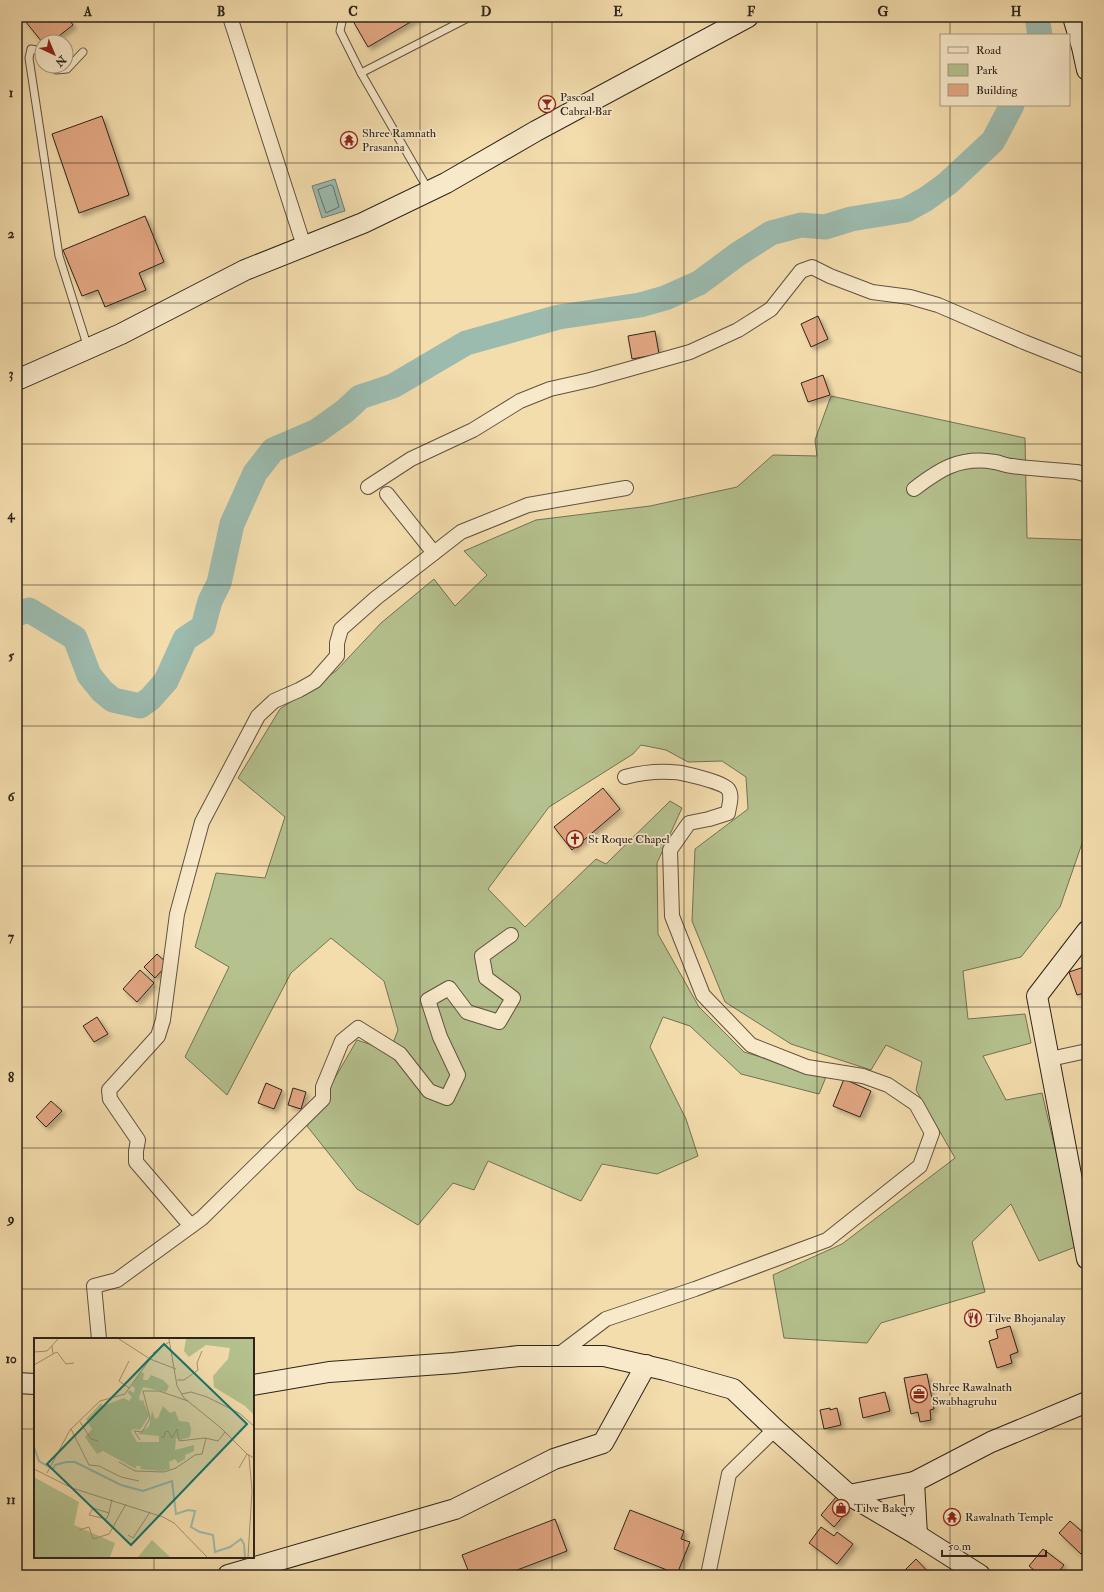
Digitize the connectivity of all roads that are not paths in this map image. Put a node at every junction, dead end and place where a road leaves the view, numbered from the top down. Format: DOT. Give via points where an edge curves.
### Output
graph roads {
  1 [pos="230,17"];
  2 [pos="343,17"];
  3 [pos="470,17"];
  4 [pos="748,17"];
  5 [pos="1073,17"];
  6 [pos="34,50"];
  7 [pos="83,52"];
  8 [pos="74,61"];
  9 [pos="1087,70"];
  10 [pos="361,73"];
  11 [pos="429,191"];
  12 [pos="304,246"];
  13 [pos="88,348"];
  14 [pos="1087,366"];
  15 [pos="17,380"];
  16 [pos="1087,475"];
  17 [pos="368,487"];
  18 [pos="626,488"];
  19 [pos="914,489"];
  20 [pos="387,494"];
  21 [pos="434,553"];
  22 [pos="625,777"];
  23 [pos="1087,931"];
  24 [pos="511,935"];
  25 [pos="1087,1051"];
  26 [pos="1050,1059"];
  27 [pos="192,1226"];
  28 [pos="1087,1259"];
  29 [pos="99,1338"];
  30 [pos="556,1356"];
  31 [pos="646,1365"];
  32 [pos="17,1383"];
  33 [pos="34,1384"];
  34 [pos="254,1385"];
  35 [pos="1087,1402"];
  36 [pos="775,1429"];
  37 [pos="914,1482"];
  38 [pos="849,1495"];
  39 [pos="916,1535"];
  40 [pos="228,1575"];
  41 [pos="708,1575"];
  42 [pos="980,1575"];
  1 -- 12 [label="street"];
  2 -- 10 [label="lane" via="340,31"];
  3 -- 10 [label="lane"];
  4 -- 11 [label="street" via="536,130"];
  5 -- 9 [label="street"];
  6 -- 13 [label="lane" via="31,50 29,58 59,256"];
  7 -- 8 [label="lane"];
  10 -- 11 [label="lane"];
  11 -- 12 [label="street" via="363,223"];
  12 -- 13 [label="street" via="245,270 121,334"];
  13 -- 15 [label="street"];
  14 -- 17 [label="street" via="938,305 910,297 872,292 812,267 801,271 771,309 738,330 690,352 550,389 520,401 473,430 411,459"];
  16 -- 19 [label="street" via="973,460 947,466"];
  18 -- 21 [label="street" via="528,506 461,532"];
  20 -- 21 [label="street"];
  21 -- 27 [label="street" via="341,629 337,656 315,681 274,701 258,716 202,822 177,914 163,1020 158,1036 109,1090 110,1099 138,1140 136,1162"];
  22 -- 30 [label="street" via="641,773 672,772 717,782 728,788 731,798 728,813 689,823 670,850 672,916 703,994 751,1045 806,1067 864,1076 888,1085 916,1104 932,1133 920,1166 827,1240 606,1319"];
  23 -- 26 [label="street" via="1037,996"];
  24 -- 27 [label="street" via="482,956 486,978 513,998 499,1022 467,1012 449,988 428,1000 440,1038 458,1075 447,1098 429,1091 400,1054 358,1028 342,1040 323,1087 323,1099"];
  25 -- 26 [label="street"];
  26 -- 28 [label="street"];
  27 -- 29 [label="street" via="117,1280 94,1286"];
  30 -- 31 [label="street" via="604,1356"];
  30 -- 34 [label="street" via="519,1356 329,1372"];
  31 -- 36 [label="street" via="733,1389"];
  31 -- 40 [label="street" via="603,1443 554,1459 455,1509"];
  32 -- 33 [label="street"];
  35 -- 37 [label="street" via="991,1442"];
  36 -- 38 [label="street"];
  36 -- 41 [label="street" via="729,1474"];
  37 -- 38 [label="street"];
  37 -- 39 [label="street"];
  38 -- 39 [label="street"];
  39 -- 42 [label="street"];
}
